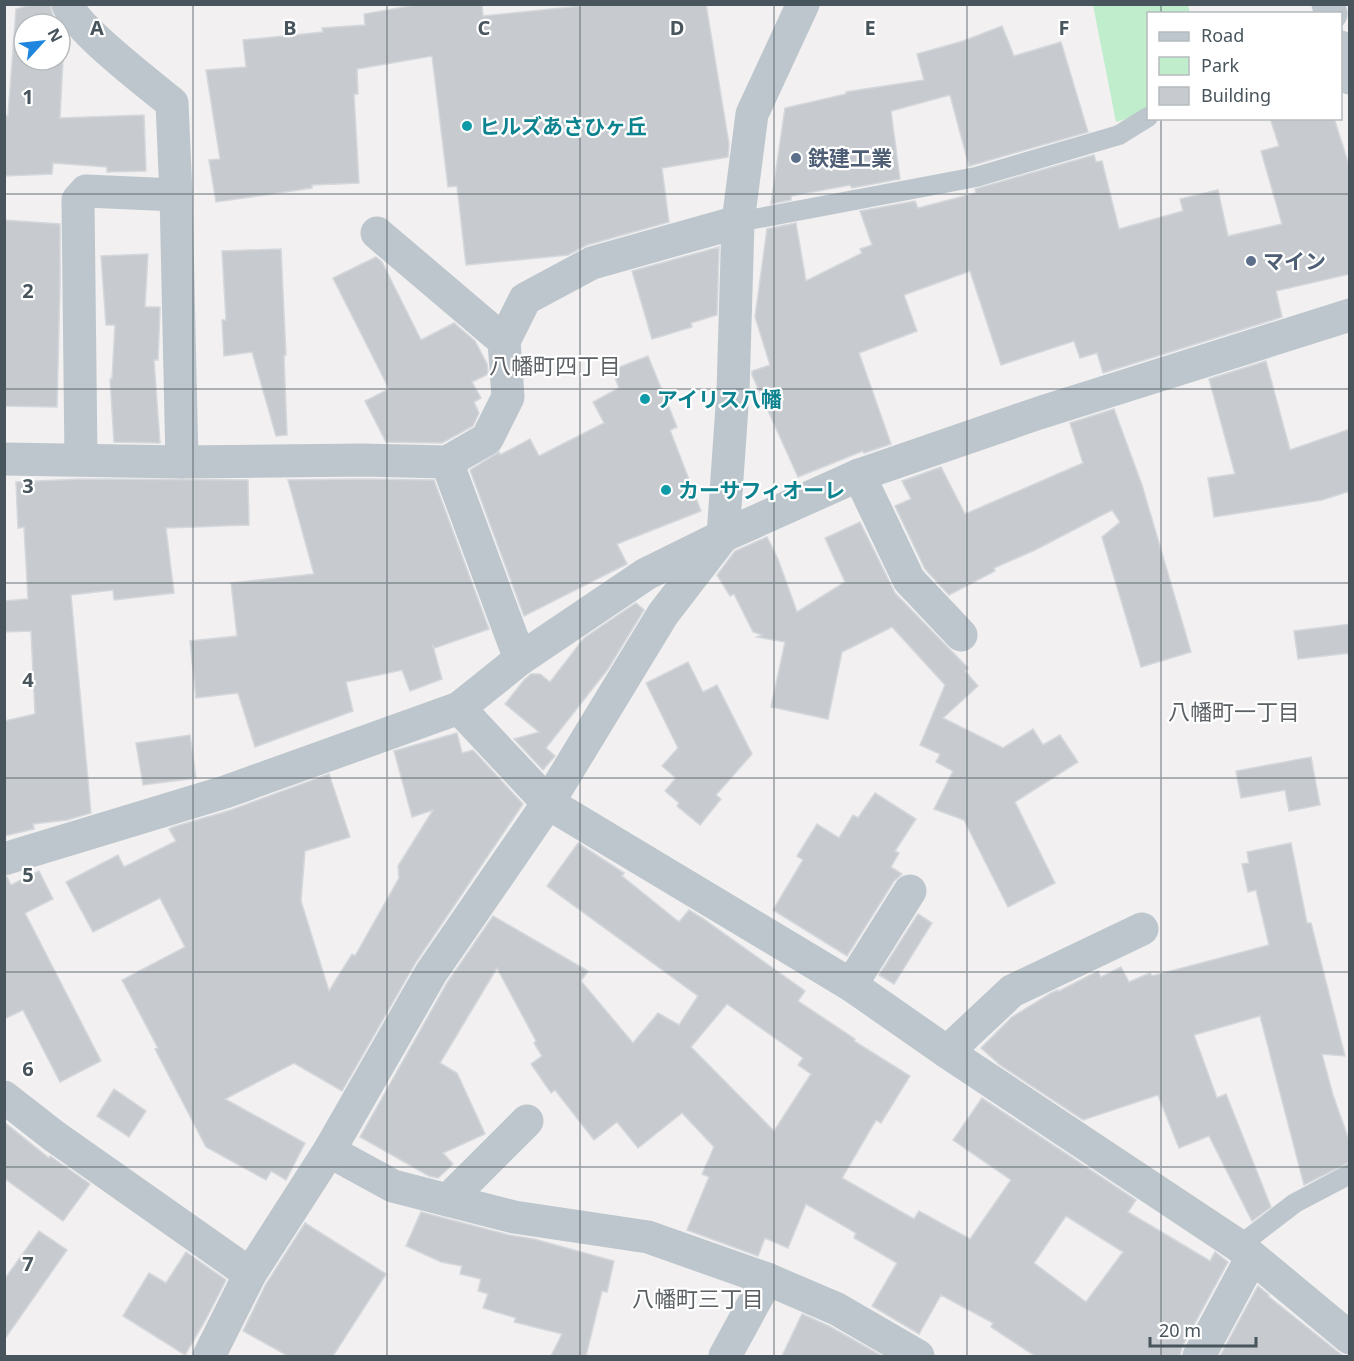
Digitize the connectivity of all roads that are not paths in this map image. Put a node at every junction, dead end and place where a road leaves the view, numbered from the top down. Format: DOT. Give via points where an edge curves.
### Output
graph roads {
  1 [pos="68,4"];
  2 [pos="803,4"];
  3 [pos="1342,50"];
  4 [pos="1350,78"];
  5 [pos="1147,118"];
  6 [pos="176,195"];
  7 [pos="738,222"];
  8 [pos="377,233"];
  9 [pos="1350,315"];
  10 [pos="504,341"];
  11 [pos="4,459"];
  12 [pos="81,459"];
  13 [pos="182,462"];
  14 [pos="447,462"];
  15 [pos="859,475"];
  16 [pos="723,536"];
  17 [pos="961,635"];
  18 [pos="520,659"];
  19 [pos="459,708"];
  20 [pos="548,803"];
  21 [pos="4,859"];
  22 [pos="910,891"];
  23 [pos="1142,929"];
  24 [pos="851,985"];
  25 [pos="947,1052"];
  26 [pos="4,1097"];
  27 [pos="527,1121"];
  28 [pos="329,1151"];
  29 [pos="1350,1174"];
  30 [pos="448,1200"];
  31 [pos="1245,1251"];
  32 [pos="250,1274"];
  33 [pos="767,1279"];
  34 [pos="1350,1338"];
  35 [pos="904,1353"];
  36 [pos="209,1356"];
  37 [pos="725,1356"];
  38 [pos="1199,1356"];
  1 -- 6 [label="street" via="96,39 172,103"];
  2 -- 7 [label="street" via="752,114"];
  3 -- 4 [label="street"];
  5 -- 7 [label="lane" via="1119,135 976,177"];
  6 -- 12 [label="street" via="86,191 78,200"];
  6 -- 13 [label="street"];
  7 -- 10 [label="street" via="592,263 525,299"];
  7 -- 16 [label="street" via="733,392"];
  8 -- 10 [label="street"];
  9 -- 15 [label="street" via="1039,413"];
  10 -- 14 [label="street" via="508,398 487,439"];
  11 -- 12 [label="street"];
  12 -- 13 [label="street"];
  13 -- 14 [label="street"];
  14 -- 18 [label="street"];
  15 -- 16 [label="street"];
  15 -- 17 [label="street" via="909,580"];
  16 -- 18 [label="street" via="646,574"];
  16 -- 20 [label="street" via="663,614"];
  18 -- 19 [label="street"];
  19 -- 20 [label="street"];
  19 -- 21 [label="street" via="225,792"];
  20 -- 24 [label="street"];
  20 -- 28 [label="street" via="431,973"];
  22 -- 24 [label="street"];
  23 -- 25 [label="street" via="1012,991"];
  24 -- 25 [label="street"];
  25 -- 31 [label="street"];
  26 -- 32 [label="street"];
  27 -- 30 [label="street"];
  28 -- 30 [label="street" via="393,1186"];
  28 -- 32 [label="street"];
  29 -- 31 [label="lane" via="1295,1203"];
  30 -- 33 [label="street" via="514,1217 648,1237"];
  31 -- 34 [label="street"];
  31 -- 38 [label="street"];
  32 -- 36 [label="street"];
  33 -- 35 [label="street" via="837,1309"];
  33 -- 37 [label="street"];
}
